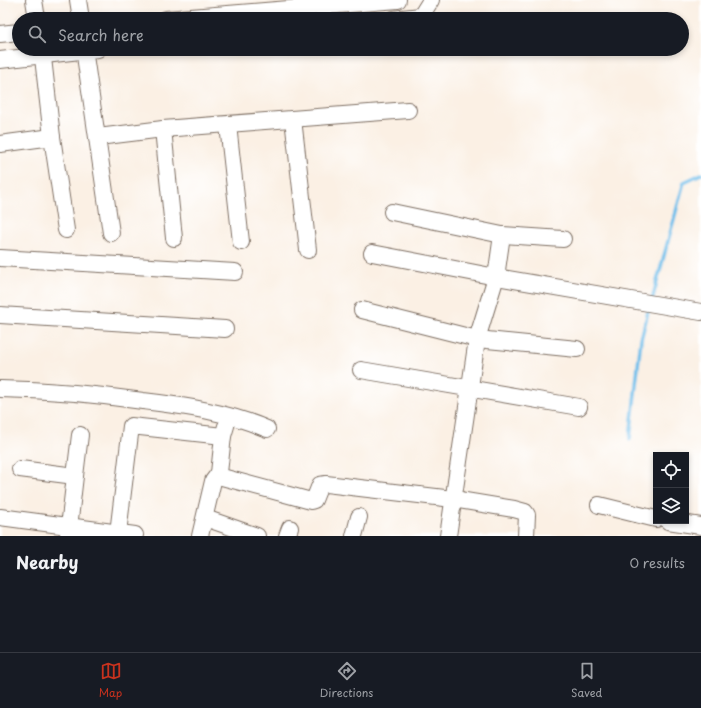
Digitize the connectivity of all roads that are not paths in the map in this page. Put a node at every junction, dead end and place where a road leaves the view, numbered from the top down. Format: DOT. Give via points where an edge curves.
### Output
graph roads {
  1 [pos="34,0"];
  2 [pos="78,0"];
  3 [pos="398,0"];
  4 [pos="431,0"];
  5 [pos="36,12"];
  6 [pos="80,12"];
  7 [pos="251,12"];
  8 [pos="424,12"];
  9 [pos="12,33"];
  10 [pos="0,34"];
  11 [pos="21,56"];
  12 [pos="42,56"];
  13 [pos="90,56"];
  14 [pos="0,60"];
  15 [pos="408,110"];
  16 [pos="293,119"];
  17 [pos="228,124"];
  18 [pos="163,129"];
  19 [pos="52,137"];
  20 [pos="98,137"];
  21 [pos="0,144"];
  22 [pos="392,212"];
  23 [pos="66,230"];
  24 [pos="111,233"];
  25 [pos="502,235"];
  26 [pos="174,238"];
  27 [pos="563,239"];
  28 [pos="241,242"];
  29 [pos="308,250"];
  30 [pos="372,253"];
  31 [pos="0,258"];
  32 [pos="235,272"];
  33 [pos="496,277"];
  34 [pos="362,310"];
  35 [pos="701,312"];
  36 [pos="0,314"];
  37 [pos="225,329"];
  38 [pos="477,339"];
  39 [pos="578,349"];
  40 [pos="361,370"];
  41 [pos="0,389"];
  42 [pos="470,389"];
  43 [pos="578,407"];
  44 [pos="230,415"];
  45 [pos="267,429"];
  46 [pos="80,435"];
  47 [pos="223,436"];
  48 [pos="20,470"];
  49 [pos="219,473"];
  50 [pos="75,476"];
  51 [pos="453,499"];
  52 [pos="599,505"];
  53 [pos="0,517"];
  54 [pos="359,517"];
  55 [pos="205,518"];
  56 [pos="653,518"];
  57 [pos="688,524"];
  58 [pos="701,526"];
  59 [pos="69,532"];
  60 [pos="118,533"];
  61 [pos="135,535"];
  62 [pos="200,536"];
  63 [pos="257,536"];
  64 [pos="354,536"];
  65 [pos="448,536"];
  66 [pos="526,536"];
  1 -- 5 [label="street"];
  2 -- 6 [label="street"];
  3 -- 7 [label="street"];
  4 -- 8 [label="street"];
  9 -- 10 [label="street"];
  11 -- 14 [label="street"];
  12 -- 19 [label="street"];
  13 -- 20 [label="street"];
  15 -- 16 [label="street"];
  16 -- 17 [label="street"];
  16 -- 29 [label="street"];
  17 -- 18 [label="street"];
  17 -- 28 [label="street"];
  18 -- 20 [label="street"];
  18 -- 26 [label="street"];
  19 -- 21 [label="street"];
  19 -- 23 [label="street"];
  20 -- 24 [label="street"];
  22 -- 25 [label="street"];
  25 -- 27 [label="street"];
  25 -- 33 [label="street"];
  30 -- 33 [label="street"];
  31 -- 32 [label="street"];
  33 -- 35 [label="street"];
  33 -- 38 [label="street"];
  34 -- 38 [label="street"];
  36 -- 37 [label="street"];
  38 -- 39 [label="street"];
  38 -- 42 [label="street"];
  40 -- 42 [label="street"];
  41 -- 44 [label="street" via="99,395 204,409"];
  42 -- 43 [label="street"];
  42 -- 51 [label="street"];
  44 -- 45 [label="street"];
  44 -- 47 [label="street"];
  46 -- 50 [label="street"];
  47 -- 49 [label="street"];
  47 -- 60 [label="street" via="131,426"];
  48 -- 50 [label="street"];
  49 -- 51 [label="street" via="222,477 311,501 314,500 320,485 326,484"];
  49 -- 55 [label="street" via="214,481"];
  50 -- 59 [label="street"];
  51 -- 65 [label="street"];
  51 -- 66 [label="street" via="524,512 527,515"];
  52 -- 56 [label="street"];
  53 -- 59 [label="street"];
  54 -- 64 [label="street"];
  55 -- 62 [label="street"];
  55 -- 63 [label="street"];
  57 -- 58 [label="street"];
  59 -- 60 [label="street"];
  60 -- 61 [label="street"];
}
